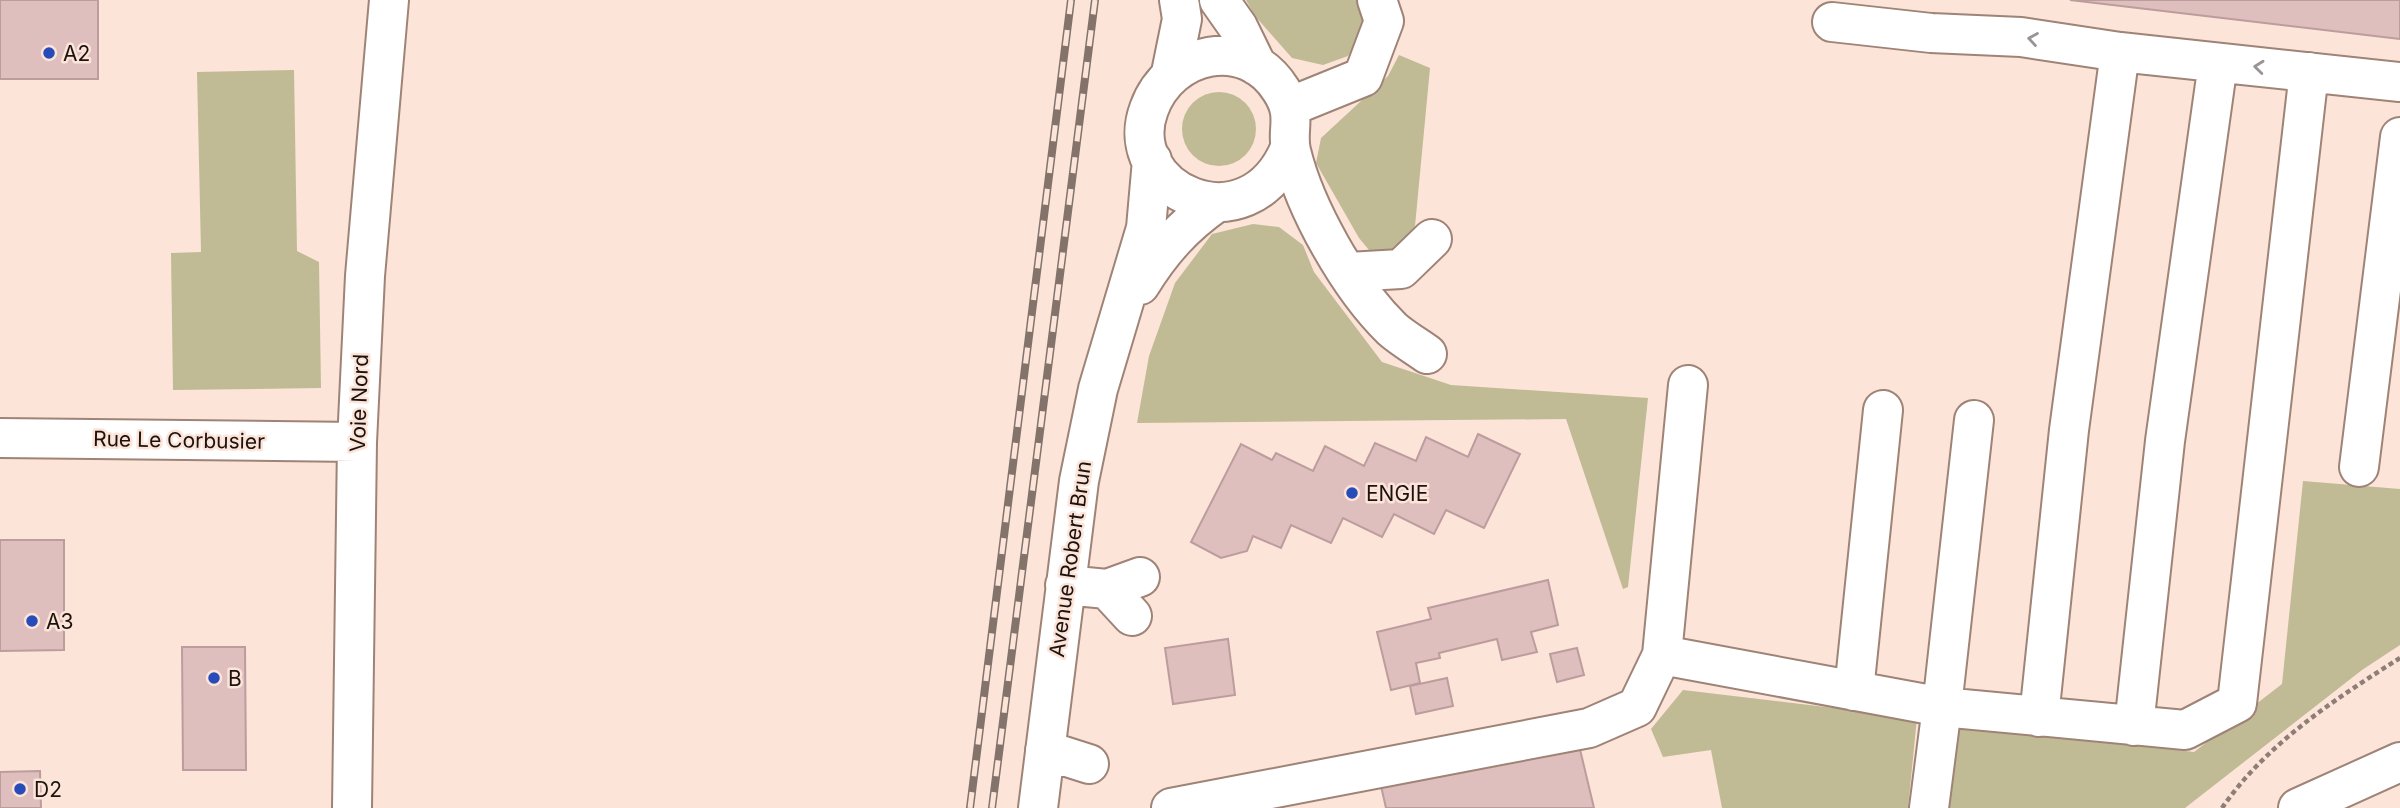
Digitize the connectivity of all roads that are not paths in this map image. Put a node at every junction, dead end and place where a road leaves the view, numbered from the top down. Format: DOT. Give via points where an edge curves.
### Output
graph roads {
  1 [pos="389,0"];
  2 [pos="1179,0"];
  3 [pos="1219,0"];
  4 [pos="1377,0"];
  5 [pos="1832,22"];
  6 [pos="2120,52"];
  7 [pos="2218,62"];
  8 [pos="1257,66"];
  9 [pos="2309,72"];
  10 [pos="1171,73"];
  11 [pos="2400,82"];
  12 [pos="1289,107"];
  13 [pos="2400,136"];
  14 [pos="1290,148"];
  15 [pos="1152,160"];
  16 [pos="1234,199"];
  17 [pos="1319,226"];
  18 [pos="1432,239"];
  19 [pos="1348,272"];
  20 [pos="1122,314"];
  21 [pos="1427,354"];
  22 [pos="1688,385"];
  23 [pos="1883,410"];
  24 [pos="1974,420"];
  25 [pos="0,438"];
  26 [pos="357,442"];
  27 [pos="2359,467"];
  28 [pos="1065,585"];
  29 [pos="1126,594"];
  30 [pos="1662,654"];
  31 [pos="1854,691"];
  32 [pos="1942,707"];
  33 [pos="2039,717"];
  34 [pos="2134,726"];
  35 [pos="1045,750"];
  36 [pos="2400,761"];
  37 [pos="1089,764"];
  38 [pos="352,808"];
  39 [pos="1038,808"];
  40 [pos="1171,808"];
  41 [pos="1930,808"];
  42 [pos="2298,808"];
  1 -- 26 [label="street, Voie Nord" via="365,276"];
  2 -- 10 [label="street" via="1182,19"];
  3 -- 8 [label="street"];
  4 -- 12 [label="street" via="1384,21 1363,77"];
  6 -- 5 [label="street, one-way" via="2021,37"];
  6 -- 7 [label="street"];
  6 -- 33 [label="street" via="2068,430"];
  9 -- 7 [label="street, one-way"];
  7 -- 34 [label="street" via="2165,441"];
  8 -- 10 [label="street" via="1236,57 1213,55"];
  8 -- 12 [label="street" via="1271,76"];
  9 -- 11 [label="street"];
  9 -- 34 [label="street" via="2237,703 2185,730"];
  10 -- 15 [label="street" via="1156,91 1147,113 1145,137"];
  12 -- 14 [label="street" via="1293,127"];
  13 -- 27 [label="street"];
  14 -- 16 [label="street" via="1269,183"];
  14 -- 17 [label="street"];
  15 -- 16 [label="street" via="1178,191 1196,200"];
  15 -- 20 [label="street, Avenue Robert Brun" via="1146,228"];
  16 -- 17 [label="street"];
  16 -- 20 [label="street, Avenue Robert Brun" via="1190,221 1165,247"];
  17 -- 19 [label="street"];
  18 -- 19 [label="street" via="1401,269"];
  19 -- 21 [label="street" via="1392,329"];
  20 -- 28 [label="street, Avenue Robert Brun" via="1095,402"];
  22 -- 30 [label="street"];
  23 -- 31 [label="street"];
  24 -- 32 [label="street"];
  25 -- 26 [label="street, Rue Le Corbusier"];
  26 -- 38 [label="street, Voie Nord"];
  28 -- 29 [label="street"];
  28 -- 35 [label="street, Avenue Robert Brun"];
  30 -- 31 [label="street"];
  30 -- 40 [label="street" via="1637,707 1589,728"];
  31 -- 32 [label="street"];
  32 -- 33 [label="street"];
  32 -- 41 [label="street"];
  33 -- 34 [label="street"];
  35 -- 37 [label="street"];
  35 -- 39 [label="street, Avenue Robert Brun"];
  36 -- 42 [label="street"];
}
